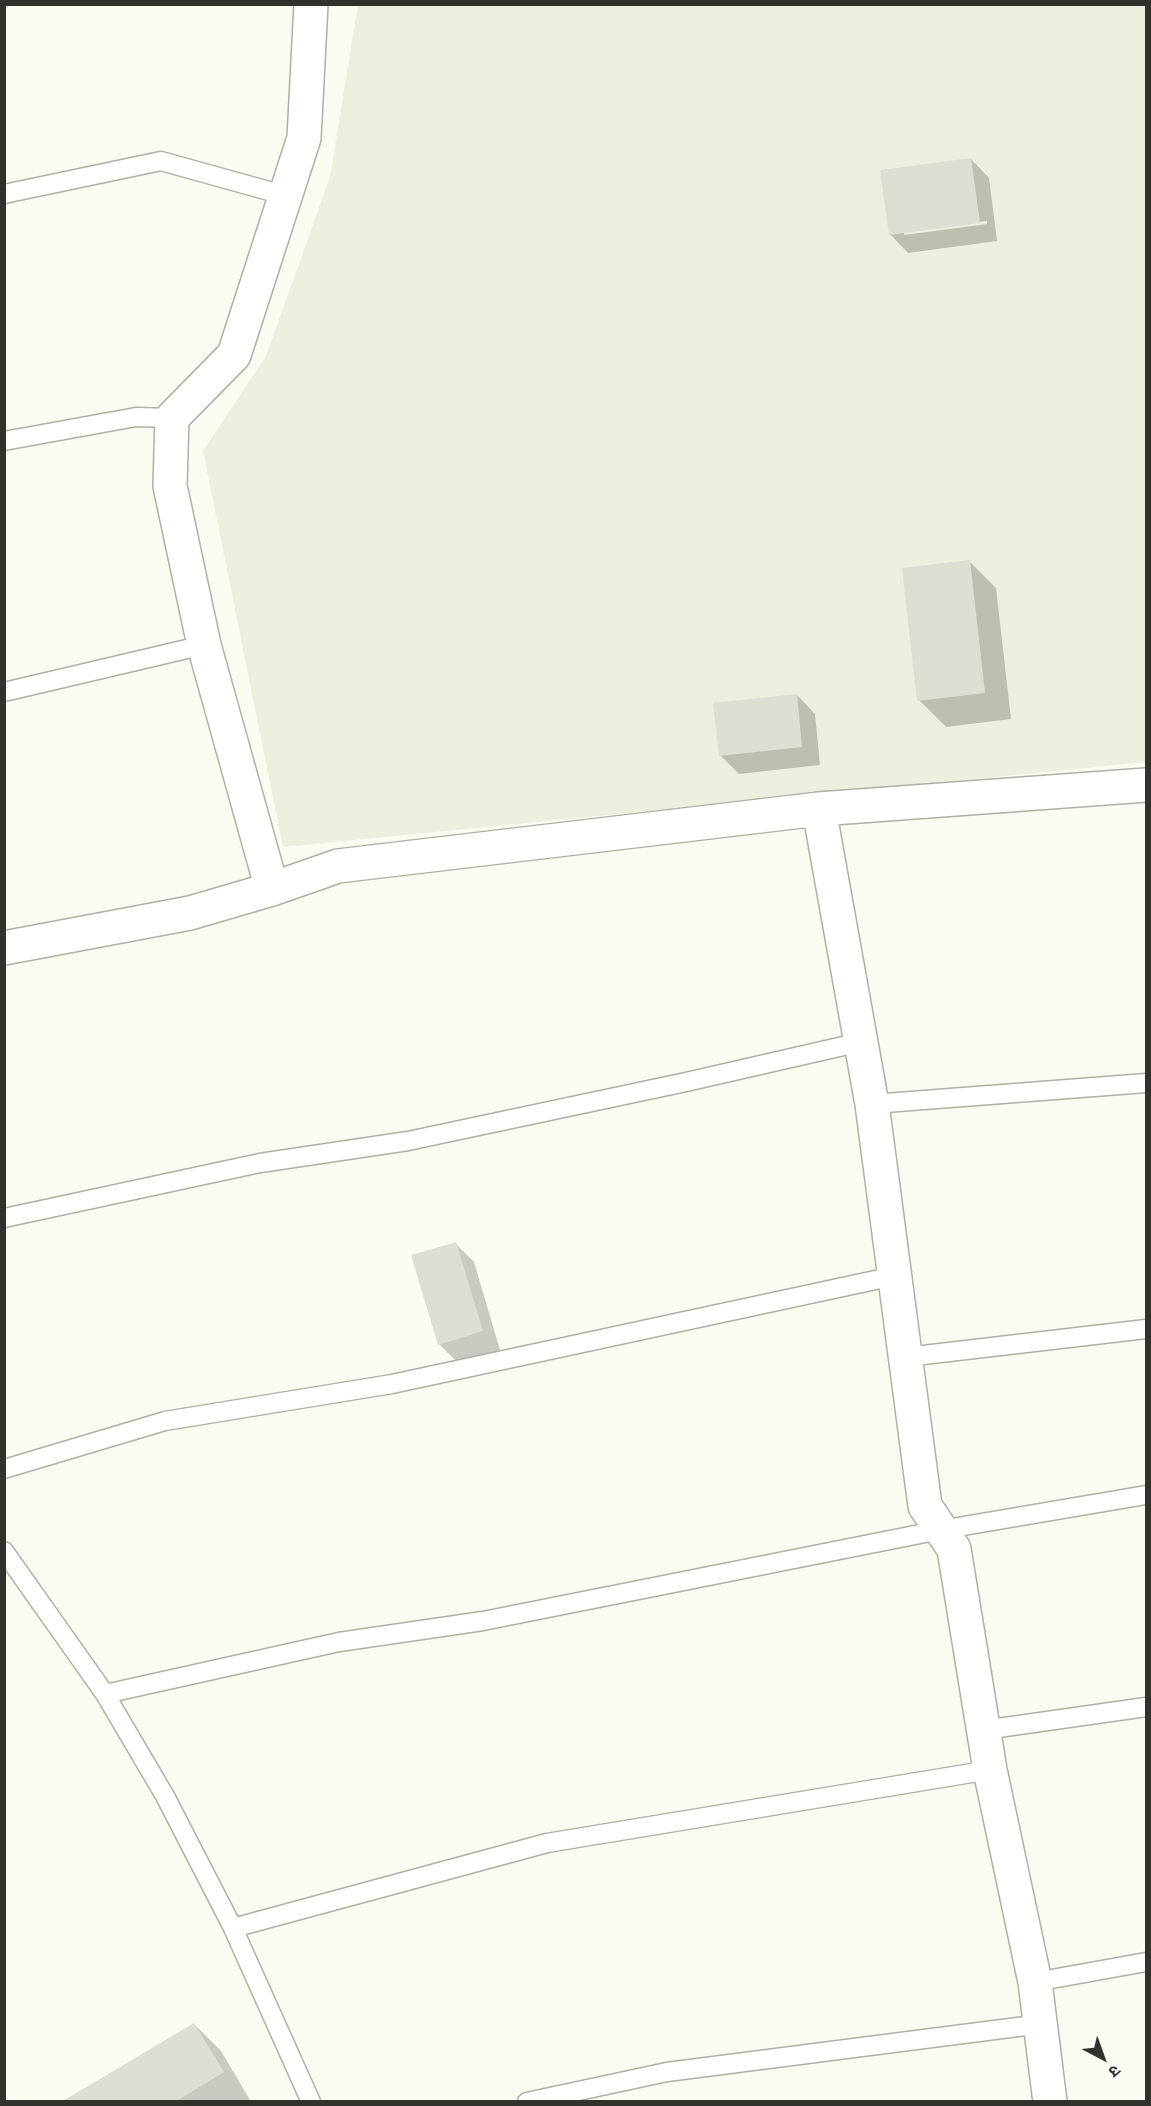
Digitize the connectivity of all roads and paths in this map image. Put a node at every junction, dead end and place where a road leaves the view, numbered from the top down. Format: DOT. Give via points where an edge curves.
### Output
graph roads {
  1 [pos="311,4"];
  2 [pos="4,194"];
  3 [pos="287,196"];
  4 [pos="172,418"];
  5 [pos="4,441"];
  6 [pos="204,645"];
  7 [pos="4,692"];
  8 [pos="1146,785"];
  9 [pos="819,809"];
  10 [pos="272,889"];
  11 [pos="4,948"];
  12 [pos="861,1042"];
  13 [pos="1146,1083"];
  14 [pos="872,1104"];
  15 [pos="4,1218"];
  16 [pos="894,1276"];
  17 [pos="1146,1329"];
  18 [pos="906,1357"];
  19 [pos="4,1469"];
  20 [pos="1146,1495"];
  21 [pos="940,1530"];
  22 [pos="4,1551"];
  23 [pos="105,1694"];
  24 [pos="1146,1707"];
  25 [pos="984,1730"];
  26 [pos="990,1770"];
  27 [pos="233,1928"];
  28 [pos="1146,1962"];
  29 [pos="1035,1982"];
  30 [pos="1041,2024"];
  31 [pos="310,2102"];
  32 [pos="527,2102"];
  33 [pos="1050,2102"];
  1 -- 3 [label="street" via="304,138"];
  2 -- 3 [label="lane" via="161,161"];
  3 -- 4 [label="street" via="234,355"];
  4 -- 5 [label="lane" via="136,417"];
  4 -- 6 [label="street" via="171,486"];
  6 -- 7 [label="lane"];
  6 -- 10 [label="street"];
  8 -- 9 [label="street"];
  9 -- 10 [label="street" via="338,866"];
  9 -- 12 [label="street"];
  10 -- 11 [label="street" via="190,912"];
  12 -- 14 [label="street"];
  12 -- 15 [label="lane" via="408,1141 260,1163"];
  13 -- 14 [label="lane"];
  14 -- 16 [label="street"];
  16 -- 18 [label="street"];
  16 -- 19 [label="lane" via="392,1384 165,1421"];
  17 -- 18 [label="lane"];
  18 -- 21 [label="street" via="925,1506"];
  20 -- 21 [label="lane"];
  21 -- 23 [label="lane" via="483,1621 339,1642"];
  21 -- 25 [label="street" via="954,1549"];
  22 -- 23 [label="lane"];
  23 -- 27 [label="lane" via="165,1796"];
  24 -- 25 [label="lane"];
  25 -- 26 [label="street"];
  26 -- 27 [label="lane" via="547,1843"];
  26 -- 29 [label="street"];
  27 -- 31 [label="lane"];
  28 -- 29 [label="lane"];
  29 -- 30 [label="street"];
  30 -- 32 [label="lane" via="667,2072"];
  30 -- 33 [label="street"];
}
